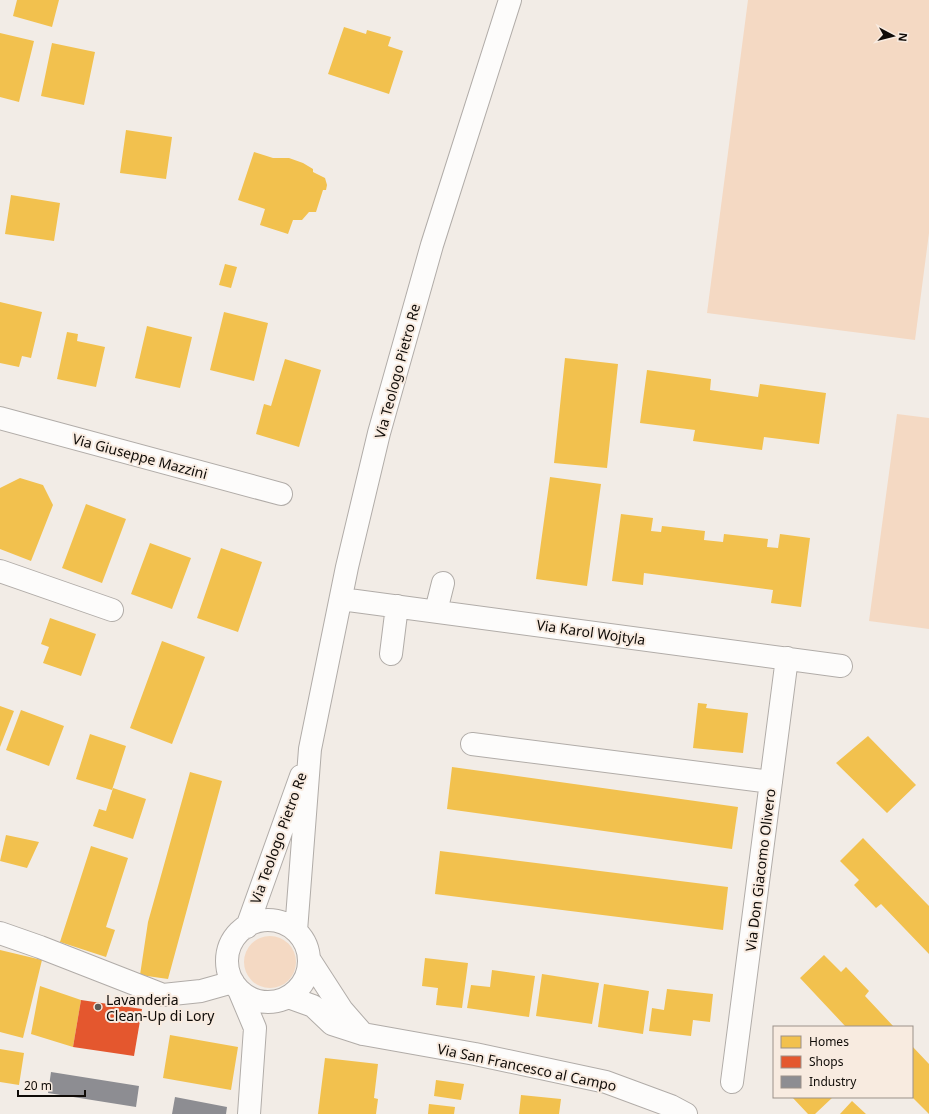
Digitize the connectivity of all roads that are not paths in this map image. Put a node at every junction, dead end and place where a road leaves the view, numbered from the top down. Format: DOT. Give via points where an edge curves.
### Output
graph roads {
  1 [pos="510,0"];
  2 [pos="0,418"];
  3 [pos="281,494"];
  4 [pos="0,571"];
  5 [pos="443,583"];
  6 [pos="341,599"];
  7 [pos="397,606"];
  8 [pos="112,610"];
  9 [pos="436,611"];
  10 [pos="391,654"];
  11 [pos="787,658"];
  12 [pos="841,666"];
  13 [pos="472,744"];
  14 [pos="310,749"];
  15 [pos="771,782"];
  16 [pos="247,926"];
  17 [pos="296,931"];
  18 [pos="0,933"];
  19 [pos="309,959"];
  20 [pos="236,986"];
  21 [pos="283,999"];
  22 [pos="255,1028"];
  23 [pos="363,1034"];
  24 [pos="732,1082"];
  25 [pos="249,1114"];
  26 [pos="686,1114"];
  1 -- 6 [label="street, Via Teologo Pietro Re" via="432,245 380,433"];
  2 -- 3 [label="street, Via Giuseppe Mazzini"];
  4 -- 8 [label="street"];
  5 -- 9 [label="street"];
  6 -- 7 [label="street, Via Karol Wojtyla"];
  6 -- 14 [label="street, Via Teologo Pietro Re"];
  7 -- 9 [label="street, Via Karol Wojtyla"];
  7 -- 10 [label="street"];
  9 -- 11 [label="street, Via Karol Wojtyla"];
  11 -- 12 [label="street, Via Karol Wojtyla"];
  11 -- 15 [label="street, Via Don Giacomo Olivero"];
  13 -- 15 [label="street"];
  14 -- 16 [label="street, Via Teologo Pietro Re"];
  14 -- 17 [label="street, Via Teologo Pietro Re"];
  15 -- 24 [label="street, Via Don Giacomo Olivero"];
  16 -- 17 [label="street" via="259,921 272,920"];
  16 -- 20 [label="street" via="230,945 228,970"];
  17 -- 19 [label="street" via="305,944"];
  18 -- 20 [label="street" via="163,994"];
  19 -- 21 [label="street" via="304,981 297,990"];
  19 -- 23 [label="street" via="342,1010"];
  20 -- 21 [label="street" via="250,998 263,1002"];
  20 -- 22 [label="street"];
  21 -- 22 [label="street" via="262,1015"];
  21 -- 23 [label="street, Via San Francesco al Campo" via="313,1006 332,1024"];
  22 -- 25 [label="street"];
  23 -- 26 [label="street, Via San Francesco al Campo" via="475,1054 606,1082"];
}
